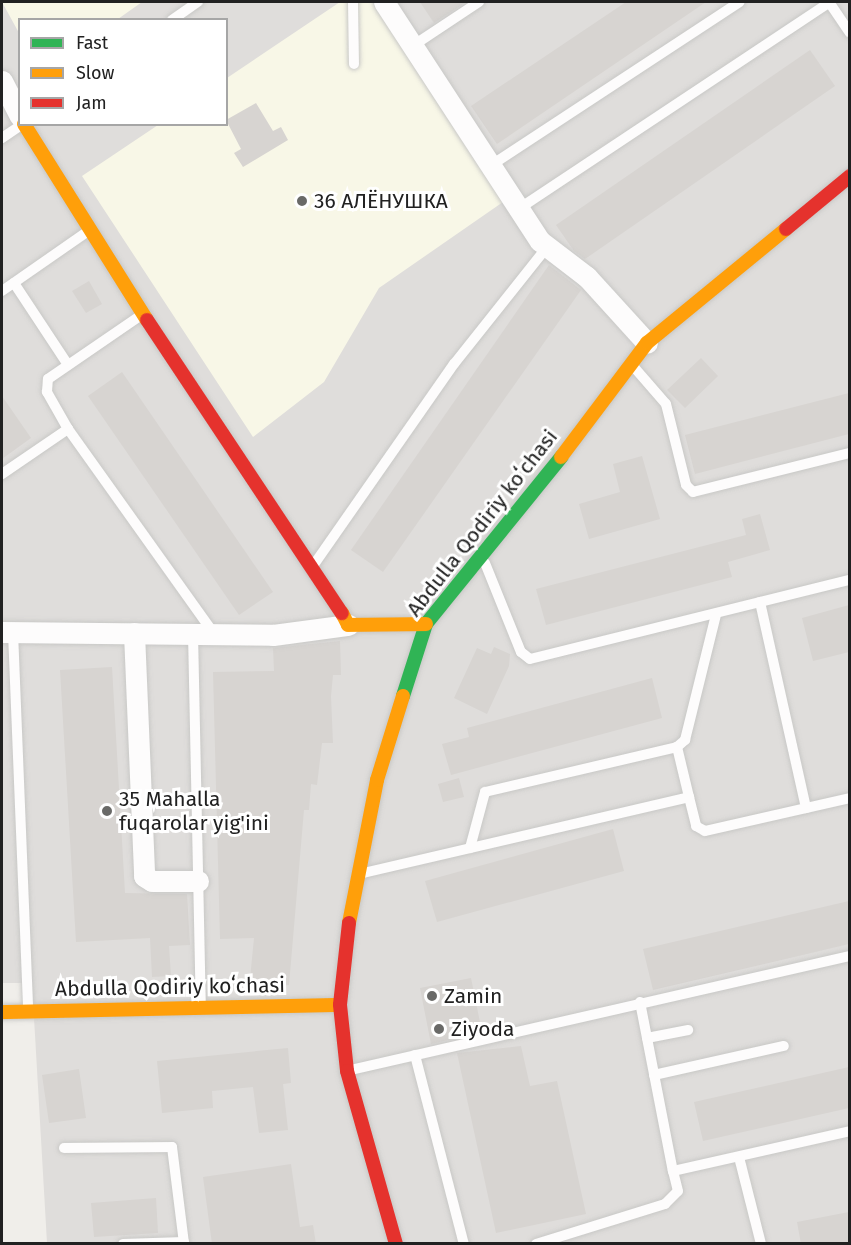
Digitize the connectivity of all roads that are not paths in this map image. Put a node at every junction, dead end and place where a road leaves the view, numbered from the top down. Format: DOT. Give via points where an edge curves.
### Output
graph roads {
  1 [pos="198,2"];
  2 [pos="352,2"];
  3 [pos="384,2"];
  4 [pos="479,2"];
  5 [pos="740,2"];
  6 [pos="829,2"];
  7 [pos="175,18"];
  8 [pos="849,33"];
  9 [pos="414,45"];
  10 [pos="354,64"];
  11 [pos="2,81"];
  12 [pos="18,112"];
  13 [pos="20,126"];
  14 [pos="24,126"];
  15 [pos="2,138"];
  16 [pos="493,164"];
  17 [pos="849,176"];
  18 [pos="520,208"];
  19 [pos="87,232"];
  20 [pos="548,247"];
  21 [pos="14,283"];
  22 [pos="2,291"];
  23 [pos="143,315"];
  24 [pos="647,343"];
  25 [pos="630,364"];
  26 [pos="68,365"];
  27 [pos="68,429"];
  28 [pos="849,453"];
  29 [pos="2,474"];
  30 [pos="483,560"];
  31 [pos="312,568"];
  32 [pos="849,580"];
  33 [pos="760,602"];
  34 [pos="716,615"];
  35 [pos="426,624"];
  36 [pos="348,625"];
  37 [pos="7,632"];
  38 [pos="134,633"];
  39 [pos="204,634"];
  40 [pos="677,747"];
  41 [pos="689,797"];
  42 [pos="849,798"];
  43 [pos="806,808"];
  44 [pos="470,848"];
  45 [pos="355,875"];
  46 [pos="198,881"];
  47 [pos="849,956"];
  48 [pos="640,1002"];
  49 [pos="340,1005"];
  50 [pos="201,1007"];
  51 [pos="2,1012"];
  52 [pos="28,1012"];
  53 [pos="688,1030"];
  54 [pos="647,1038"];
  55 [pos="784,1046"];
  56 [pos="415,1055"];
  57 [pos="347,1071"];
  58 [pos="654,1075"];
  59 [pos="849,1131"];
  60 [pos="64,1148"];
  61 [pos="739,1157"];
  62 [pos="673,1171"];
  63 [pos="543,1242"];
  64 [pos="184,1243"];
  65 [pos="123,1244"];
  66 [pos="396,1244"];
  67 [pos="464,1244"];
  68 [pos="762,1244"];
  1 -- 7 [label="lane"];
  2 -- 10 [label="lane"];
  3 -- 9 [label="street"];
  4 -- 9 [label="lane"];
  5 -- 16 [label="lane"];
  6 -- 8 [label="lane"];
  6 -- 18 [label="lane"];
  9 -- 16 [label="street"];
  11 -- 12 [label="street"];
  13 -- 15 [label="lane"];
  14 -- 19 [label="street"];
  16 -- 18 [label="street"];
  17 -- 24 [label="street, Abdulla Qodiriy koʻchasi"];
  18 -- 20 [label="street"];
  19 -- 21 [label="lane"];
  19 -- 23 [label="street"];
  20 -- 24 [label="street" via="587,277"];
  20 -- 31 [label="lane" via="454,364"];
  21 -- 22 [label="lane"];
  21 -- 26 [label="lane"];
  23 -- 26 [label="lane"];
  23 -- 31 [label="street"];
  24 -- 25 [label="street, Abdulla Qodiriy koʻchasi"];
  25 -- 28 [label="lane" via="666,404 686,485 693,492"];
  25 -- 30 [label="street, Abdulla Qodiriy koʻchasi"];
  26 -- 27 [label="lane" via="48,379 47,392"];
  27 -- 29 [label="lane"];
  27 -- 39 [label="lane"];
  30 -- 34 [label="lane" via="521,652 530,659"];
  30 -- 35 [label="street, Abdulla Qodiriy koʻchasi"];
  31 -- 36 [label="street"];
  32 -- 33 [label="lane"];
  33 -- 34 [label="lane"];
  33 -- 43 [label="lane"];
  34 -- 40 [label="lane" via="685,740"];
  35 -- 36 [label="street"];
  35 -- 45 [label="street, Abdulla Qodiriy koʻchasi" via="377,780"];
  36 -- 39 [label="street" via="273,635"];
  37 -- 38 [label="street"];
  37 -- 52 [label="lane"];
  38 -- 39 [label="street"];
  38 -- 46 [label="street" via="144,876 152,881"];
  39 -- 46 [label="lane"];
  40 -- 41 [label="lane"];
  40 -- 44 [label="lane" via="485,792"];
  41 -- 43 [label="lane" via="696,826 705,831"];
  41 -- 44 [label="lane"];
  42 -- 43 [label="lane"];
  44 -- 45 [label="lane"];
  45 -- 49 [label="street, Abdulla Qodiriy koʻchasi"];
  46 -- 50 [label="lane"];
  47 -- 48 [label="lane"];
  48 -- 54 [label="lane"];
  48 -- 56 [label="lane"];
  49 -- 50 [label="street, Abdulla Qodiriy koʻchasi"];
  49 -- 57 [label="street, Abdulla Qodiriy koʻchasi"];
  50 -- 52 [label="street, Abdulla Qodiriy koʻchasi"];
  51 -- 52 [label="street, Abdulla Qodiriy koʻchasi"];
  53 -- 54 [label="lane"];
  54 -- 58 [label="lane"];
  55 -- 58 [label="lane"];
  56 -- 57 [label="lane"];
  56 -- 67 [label="lane"];
  57 -- 66 [label="street, Abdulla Qodiriy koʻchasi"];
  58 -- 62 [label="lane"];
  59 -- 61 [label="lane"];
  60 -- 64 [label="lane" via="172,1148"];
  61 -- 62 [label="lane"];
  61 -- 68 [label="lane"];
  62 -- 63 [label="lane" via="678,1191 665,1204"];
  64 -- 65 [label="lane"];
}
